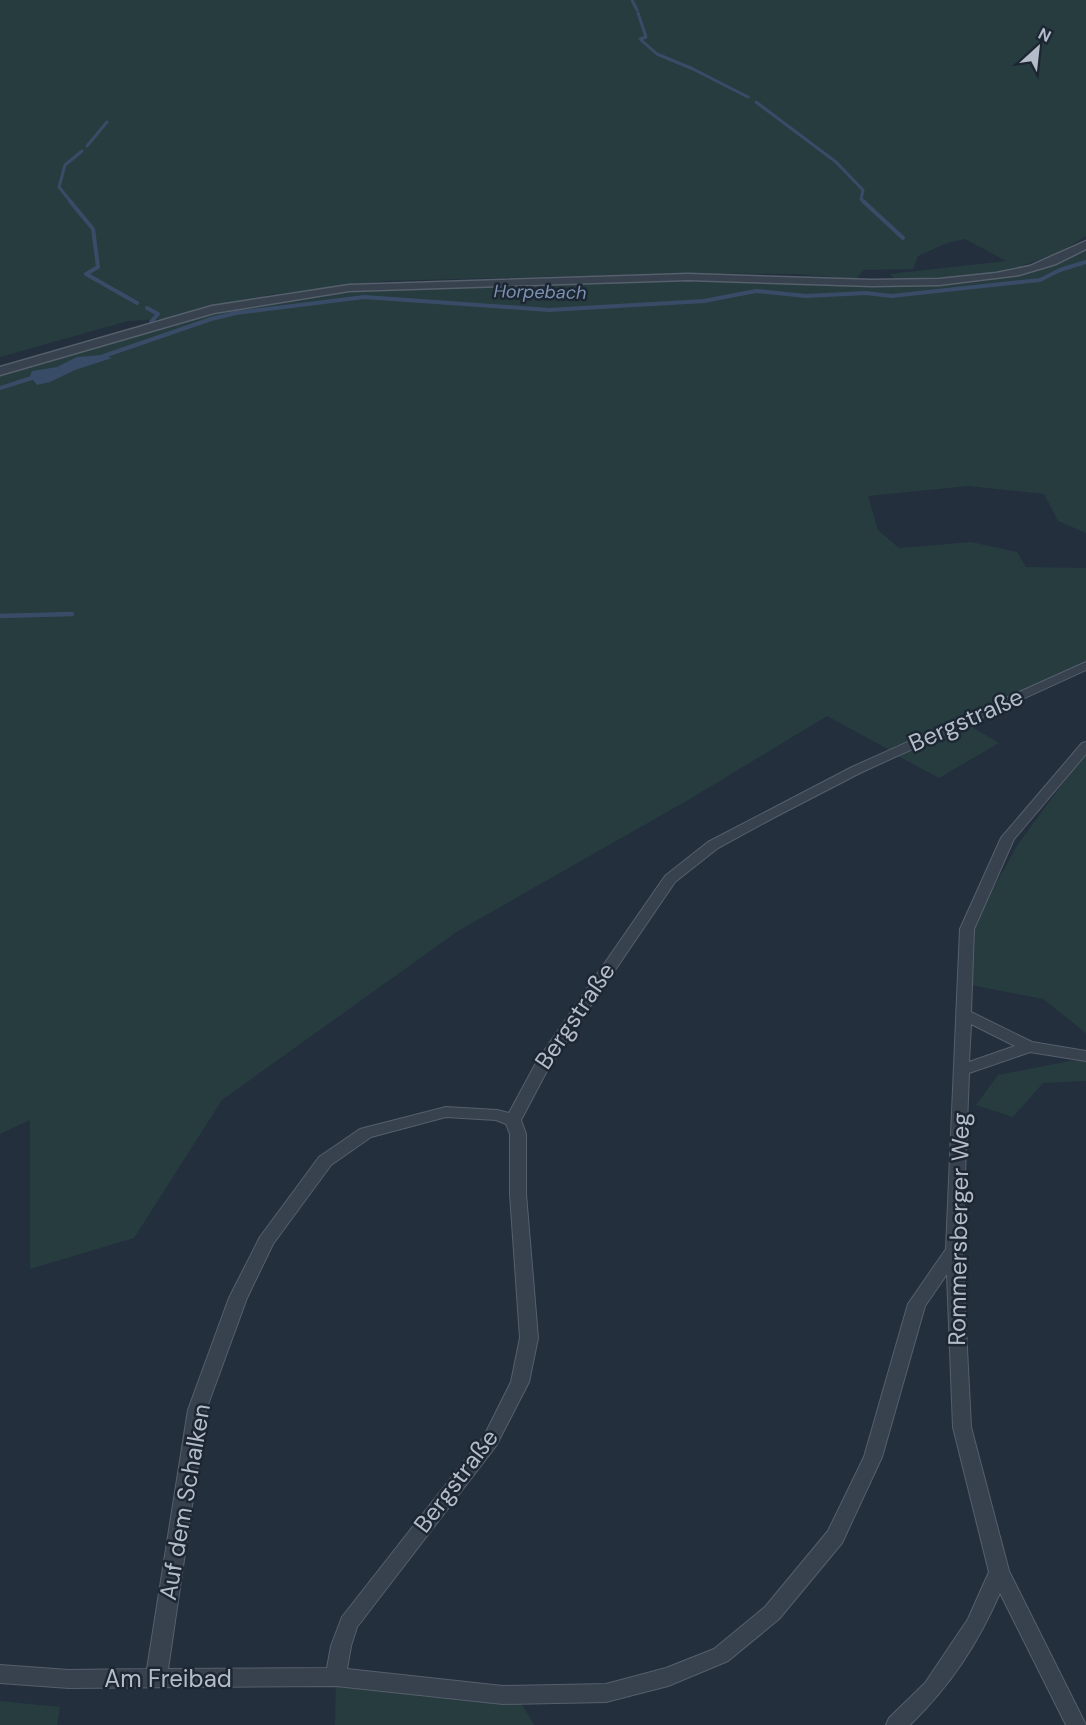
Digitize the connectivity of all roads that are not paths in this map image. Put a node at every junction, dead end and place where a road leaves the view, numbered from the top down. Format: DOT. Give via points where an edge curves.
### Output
graph roads {
  1 [pos="1086,244"];
  2 [pos="0,370"];
  3 [pos="1086,666"];
  4 [pos="1086,746"];
  5 [pos="962,1014"];
  6 [pos="1029,1047"];
  7 [pos="1086,1056"];
  8 [pos="962,1070"];
  9 [pos="513,1120"];
  10 [pos="954,1250"];
  11 [pos="999,1572"];
  12 [pos="0,1674"];
  13 [pos="336,1677"];
  14 [pos="156,1679"];
  15 [pos="896,1725"];
  16 [pos="1077,1725"];
  1 -- 2 [label="street" via="1024,271 939,282 688,277 401,284 328,290 204,312"];
  3 -- 9 [label="street, Bergstraße" via="856,770 713,845 670,879 542,1065"];
  4 -- 5 [label="street, Rommersberger Weg" via="1008,838 967,929"];
  5 -- 6 [label="street"];
  5 -- 8 [label="street, Rommersberger Weg"];
  6 -- 7 [label="street"];
  6 -- 8 [label="street"];
  8 -- 10 [label="street, Rommersberger Weg"];
  9 -- 13 [label="street, Bergstraße" via="518,1134 518,1194 529,1338 520,1382 490,1441 349,1623"];
  9 -- 14 [label="street, Auf dem Schalken" via="497,1115 446,1112 366,1133 325,1161 266,1241 238,1298 197,1410"];
  10 -- 11 [label="street, Rommersberger Weg" via="962,1427"];
  10 -- 13 [label="street" via="917,1304 873,1457 835,1537 772,1613 721,1655 668,1677 606,1693 503,1695"];
  11 -- 15 [label="street" via="976,1625 932,1690"];
  11 -- 16 [label="street, Rommersberger Weg"];
  12 -- 14 [label="street, Am Freibad"];
  13 -- 14 [label="street, Am Freibad"];
}
